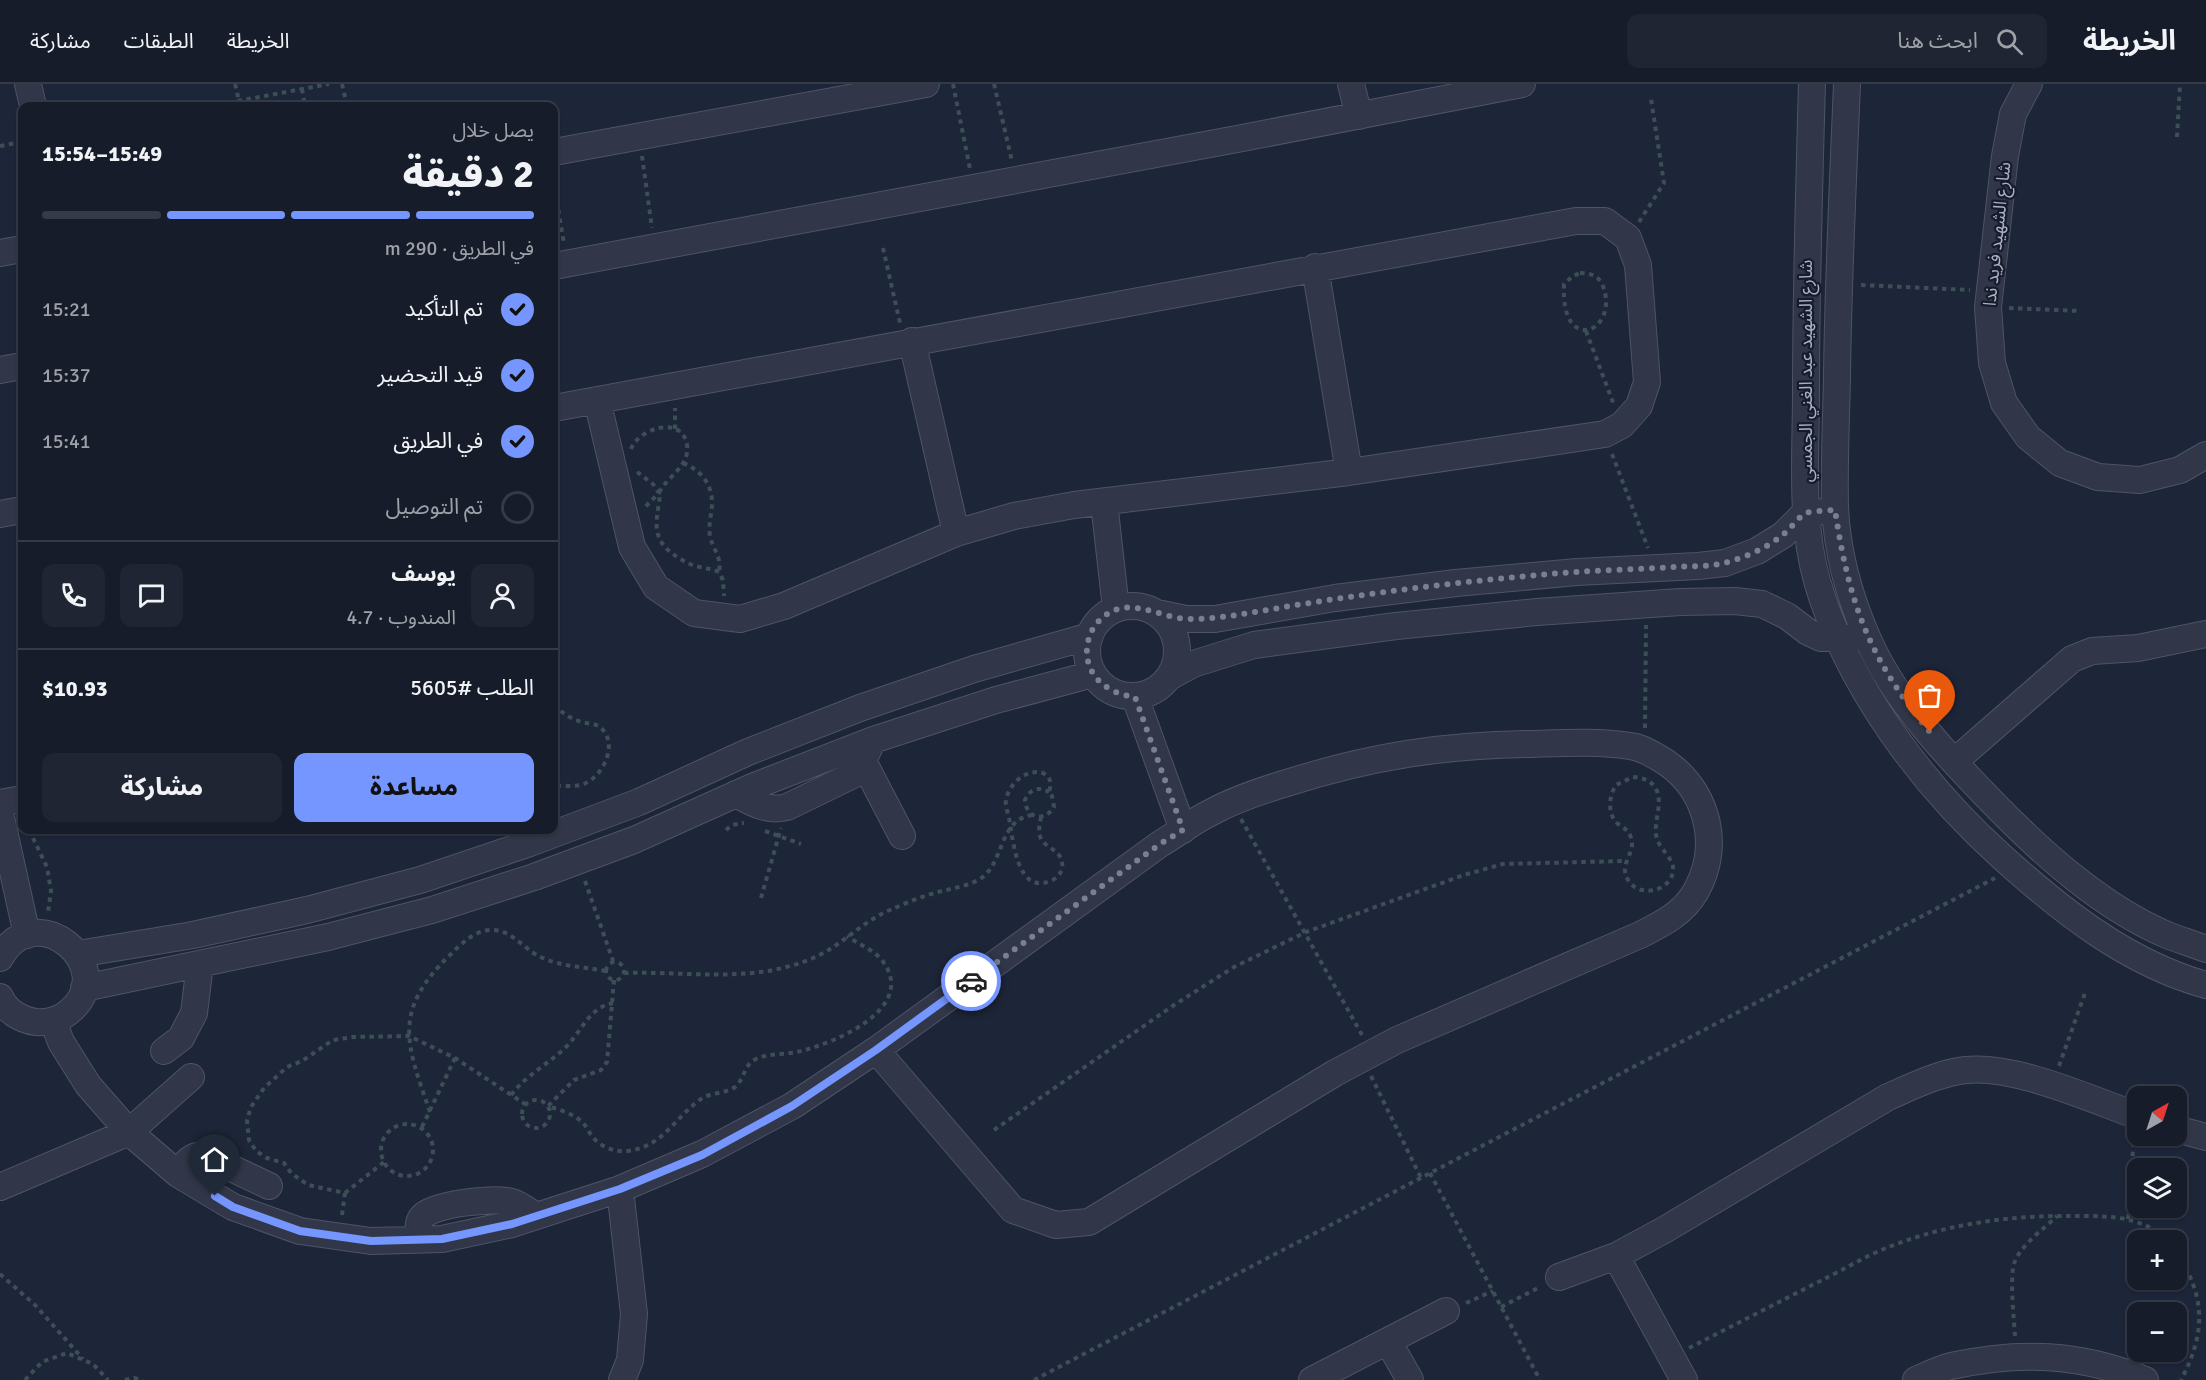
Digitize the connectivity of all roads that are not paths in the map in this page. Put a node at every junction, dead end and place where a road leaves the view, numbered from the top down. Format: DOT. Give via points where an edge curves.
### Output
graph roads {
  1 [pos="28,84"];
  2 [pos="926,84"];
  3 [pos="1351,84"];
  4 [pos="1522,84"];
  5 [pos="1812,84"];
  6 [pos="1847,84"];
  7 [pos="2029,84"];
  8 [pos="32,102"];
  9 [pos="1359,116"];
  10 [pos="558,151"];
  11 [pos="18,250"];
  12 [pos="0,253"];
  13 [pos="560,264"];
  14 [pos="1315,267"];
  15 [pos="908,342"];
  16 [pos="18,367"];
  17 [pos="0,370"];
  18 [pos="597,400"];
  19 [pos="558,407"];
  20 [pos="2206,455"];
  21 [pos="1349,472"];
  22 [pos="1104,502"];
  23 [pos="1835,510"];
  24 [pos="18,511"];
  25 [pos="1805,513"];
  26 [pos="0,514"];
  27 [pos="956,533"];
  28 [pos="1116,609"];
  29 [pos="1157,613"];
  30 [pos="2206,634"];
  31 [pos="1089,636"];
  32 [pos="1838,638"];
  33 [pos="1868,638"];
  34 [pos="1093,674"];
  35 [pos="1171,676"];
  36 [pos="1135,697"];
  37 [pos="868,751"];
  38 [pos="1955,761"];
  39 [pos="736,794"];
  40 [pos="18,800"];
  41 [pos="0,803"];
  42 [pos="0,813"];
  43 [pos="1183,830"];
  44 [pos="558,832"];
  45 [pos="554,834"];
  46 [pos="902,836"];
  47 [pos="37,934"];
  48 [pos="2206,949"];
  49 [pos="78,954"];
  50 [pos="0,958"];
  51 [pos="200,964"];
  52 [pos="2206,985"];
  53 [pos="84,988"];
  54 [pos="1,1000"];
  55 [pos="52,1021"];
  56 [pos="876,1050"];
  57 [pos="164,1051"];
  58 [pos="191,1077"];
  59 [pos="2127,1112"];
  60 [pos="129,1132"];
  61 [pos="2187,1132"];
  62 [pos="2206,1137"];
  63 [pos="178,1174"];
  64 [pos="269,1186"];
  65 [pos="0,1187"];
  66 [pos="620,1189"];
  67 [pos="1616,1256"];
  68 [pos="1559,1277"];
  69 [pos="1446,1311"];
  70 [pos="1388,1341"];
  71 [pos="2114,1374"];
  72 [pos="622,1380"];
  73 [pos="1312,1380"];
  74 [pos="1410,1380"];
  75 [pos="1684,1380"];
  76 [pos="1916,1380"];
  77 [pos="2145,1380"];
  1 -- 8 [label="street"];
  2 -- 10 [label="street"];
  3 -- 9 [label="street"];
  4 -- 9 [label="street"];
  5 -- 25 [label="street, شارع الشهيد عبد الغني الجمسي"];
  6 -- 23 [label="street, شارع الشهيد عبد الغني الجمسي" via="1838,284"];
  7 -- 20 [label="street, شارع الشهيد فريد ندا" via="2013,114 1988,299 1992,363 2004,403 2028,437 2060,463 2098,477 2140,480 2180,471"];
  9 -- 13 [label="street"];
  11 -- 12 [label="street"];
  14 -- 15 [label="street"];
  14 -- 21 [label="street"];
  14 -- 21 [label="street" via="1576,221 1605,221 1628,238 1638,265 1647,382 1639,406 1613,430"];
  15 -- 18 [label="street"];
  15 -- 27 [label="street"];
  16 -- 17 [label="street"];
  18 -- 19 [label="street"];
  18 -- 27 [label="street" via="632,547 656,587 694,613 740,620 784,606"];
  21 -- 22 [label="street"];
  22 -- 27 [label="street" via="1014,516"];
  22 -- 28 [label="street"];
  23 -- 25 [label="street"];
  23 -- 33 [label="street, شارع الشهيد عبد الغني الجمسي" via="1842,557"];
  24 -- 26 [label="street"];
  25 -- 29 [label="street" via="1783,535 1757,551 1725,563 1455,583 1215,619"];
  25 -- 32 [label="street, شارع الشهيد عبد الغني الجمسي" via="1817,580"];
  28 -- 29 [label="street" via="1144,607"];
  28 -- 31 [label="street" via="1095,624"];
  29 -- 35 [label="street" via="1171,629 1178,649"];
  30 -- 38 [label="street" via="2138,648 2081,654 2063,665"];
  31 -- 34 [label="street" via="1088,662"];
  31 -- 44 [label="street" via="974,669 860,708"];
  32 -- 33 [label="street"];
  32 -- 35 [label="street" via="1821,638 1762,604 1646,604 1537,612 1254,645 1193,664"];
  32 -- 52 [label="street, شارع الشهيد عبد الغني الجمسي" via="1900,745 1982,839 2089,929 2134,955"];
  33 -- 38 [label="street, شارع الشهيد عبد الغني الجمسي" via="1906,703"];
  34 -- 36 [label="street" via="1111,691"];
  34 -- 37 [label="street" via="996,700"];
  35 -- 36 [label="street" via="1149,694"];
  36 -- 43 [label="street"];
  37 -- 39 [label="street"];
  37 -- 39 [label="street" via="857,773 844,782 787,807 762,807"];
  37 -- 46 [label="street"];
  38 -- 48 [label="street, شارع الشهيد عبد الغني الجمسي" via="2013,823 2110,904 2166,934"];
  39 -- 51 [label="street" via="634,840 432,910 328,938"];
  40 -- 41 [label="street"];
  42 -- 47 [label="street"];
  43 -- 56 [label="street"];
  43 -- 56 [label="street" via="1209,813 1257,792 1332,768 1406,752 1488,744 1573,743 1631,746 1675,767 1697,794 1708,826 1707,860 1696,892 1674,918 1397,1040 1089,1222 1056,1225 1013,1210"];
  45 -- 49 [label="street" via="420,880 307,910 193,935"];
  47 -- 49 [label="street" via="64,940"];
  47 -- 50 [label="street" via="9,945"];
  49 -- 53 [label="street"];
  51 -- 53 [label="street"];
  51 -- 57 [label="street" via="194,1013 181,1038"];
  53 -- 55 [label="street" via="72,1009"];
  54 -- 55 [label="street" via="19,1017 41,1023"];
  55 -- 60 [label="street" via="88,1085"];
  56 -- 66 [label="street" via="782,1112 702,1155"];
  58 -- 60 [label="street"];
  59 -- 67 [label="street" via="2006,1071 1966,1070 1927,1080 1888,1097"];
  60 -- 63 [label="street"];
  60 -- 65 [label="street"];
  61 -- 62 [label="street"];
  63 -- 64 [label="street" via="189,1159 204,1155"];
  63 -- 66 [label="street" via="233,1207 300,1231 371,1241 442,1239 512,1224"];
  66 -- 72 [label="street" via="634,1314 630,1360"];
  67 -- 68 [label="street"];
  67 -- 75 [label="street"];
  69 -- 70 [label="street"];
  70 -- 73 [label="street"];
  70 -- 74 [label="street"];
  71 -- 76 [label="street" via="2062,1357 2016,1356 1949,1367"];
  71 -- 77 [label="street"];
}
